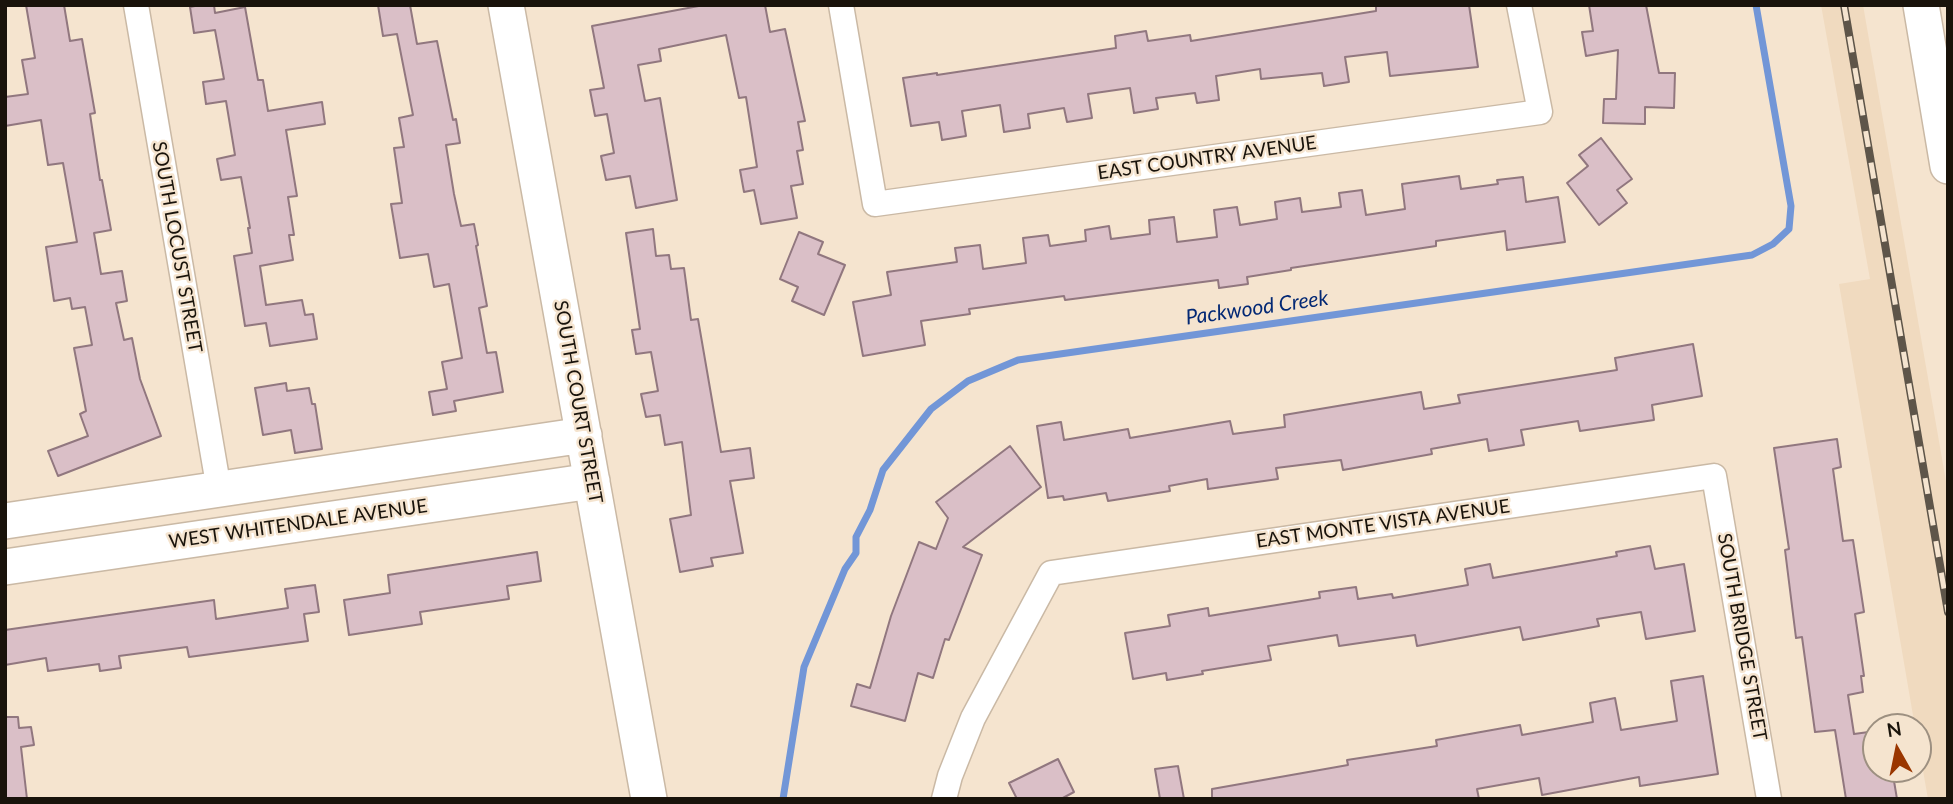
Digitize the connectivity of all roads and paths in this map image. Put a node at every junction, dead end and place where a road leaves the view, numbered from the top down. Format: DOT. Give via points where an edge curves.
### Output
graph roads {
  1 [pos="136,5"];
  2 [pos="506,5"];
  3 [pos="841,5"];
  4 [pos="1519,5"];
  5 [pos="1921,5"];
  6 [pos="1943,114"];
  7 [pos="1948,166"];
  8 [pos="584,435"];
  9 [pos="1714,476"];
  10 [pos="592,481"];
  11 [pos="219,490"];
  12 [pos="5,521"];
  13 [pos="5,567"];
  14 [pos="649,799"];
  15 [pos="944,799"];
  16 [pos="1769,799"];
  1 -- 11 [label="street, SOUTH LOCUST STREET"];
  2 -- 8 [label="street, SOUTH COURT STREET"];
  3 -- 4 [label="street, EAST COUNTRY AVENUE" via="875,204 1540,112"];
  5 -- 6 [label="street"];
  6 -- 7 [label="street"];
  8 -- 10 [label="street, SOUTH COURT STREET"];
  8 -- 11 [label="street"];
  9 -- 15 [label="street, EAST MONTE VISTA AVENUE" via="1051,573 974,719"];
  9 -- 16 [label="street, SOUTH BRIDGE STREET"];
  10 -- 13 [label="street, WEST WHITENDALE AVENUE"];
  10 -- 14 [label="street, SOUTH COURT STREET"];
  11 -- 12 [label="street"];
}
